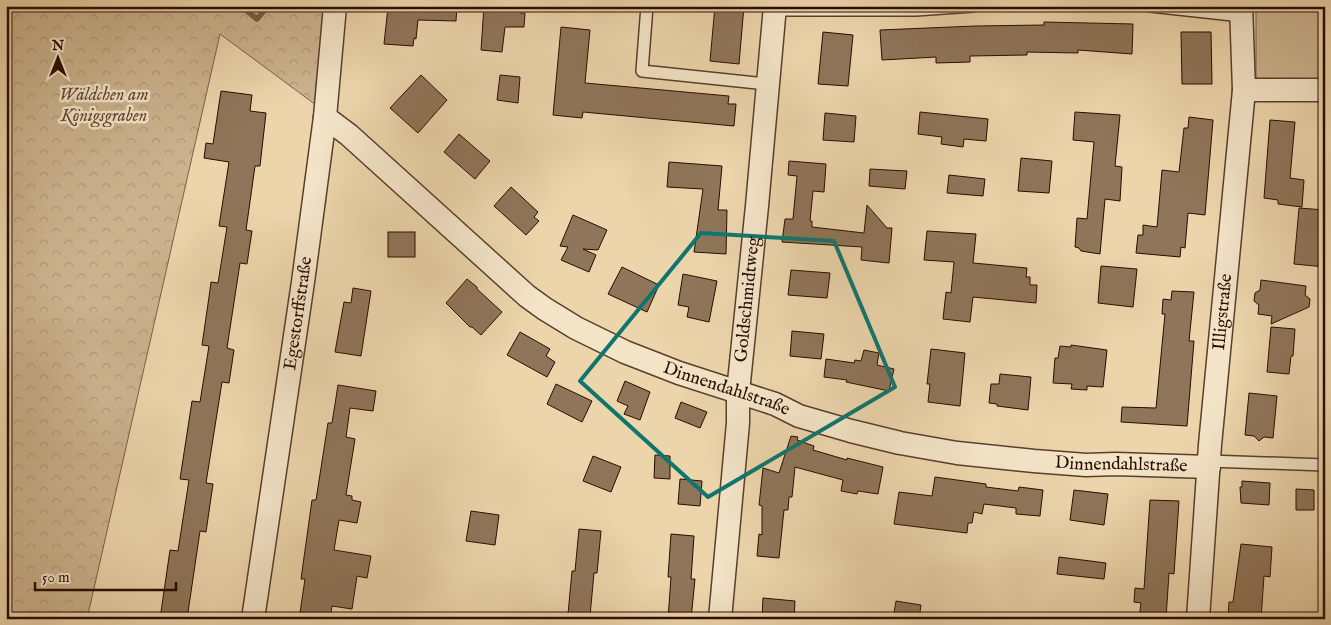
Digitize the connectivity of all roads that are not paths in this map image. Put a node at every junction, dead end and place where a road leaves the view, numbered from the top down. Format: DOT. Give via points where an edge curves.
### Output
graph roads {
  1 [pos="335,6"];
  2 [pos="647,6"];
  3 [pos="973,6"];
  4 [pos="1150,6"];
  5 [pos="774,8"];
  6 [pos="1242,11"];
  7 [pos="767,84"];
  8 [pos="1244,90"];
  9 [pos="1325,90"];
  10 [pos="325,117"];
  11 [pos="738,392"];
  12 [pos="1209,464"];
  13 [pos="1325,465"];
  14 [pos="253,619"];
  15 [pos="720,619"];
  16 [pos="1198,619"];
  1 -- 10 [label="street, Egestorffstraße"];
  2 -- 7 [label="lane" via="642,71"];
  3 -- 5 [label="lane, Goldschmidtweg" via="916,10"];
  4 -- 6 [label="lane"];
  5 -- 7 [label="street, Goldschmidtweg"];
  6 -- 8 [label="street, Illigstraße"];
  7 -- 11 [label="street, Goldschmidtweg"];
  8 -- 9 [label="street"];
  8 -- 12 [label="street, Illigstraße"];
  10 -- 11 [label="street, Dinnendahlstraße" via="545,309 625,352 679,374"];
  10 -- 14 [label="street, Egestorffstraße"];
  11 -- 12 [label="street, Dinnendahlstraße" via="799,416 851,431 957,453 1086,465"];
  11 -- 15 [label="street, Goldschmidtweg"];
  12 -- 13 [label="lane"];
  12 -- 16 [label="street, Illigstraße"];
}
